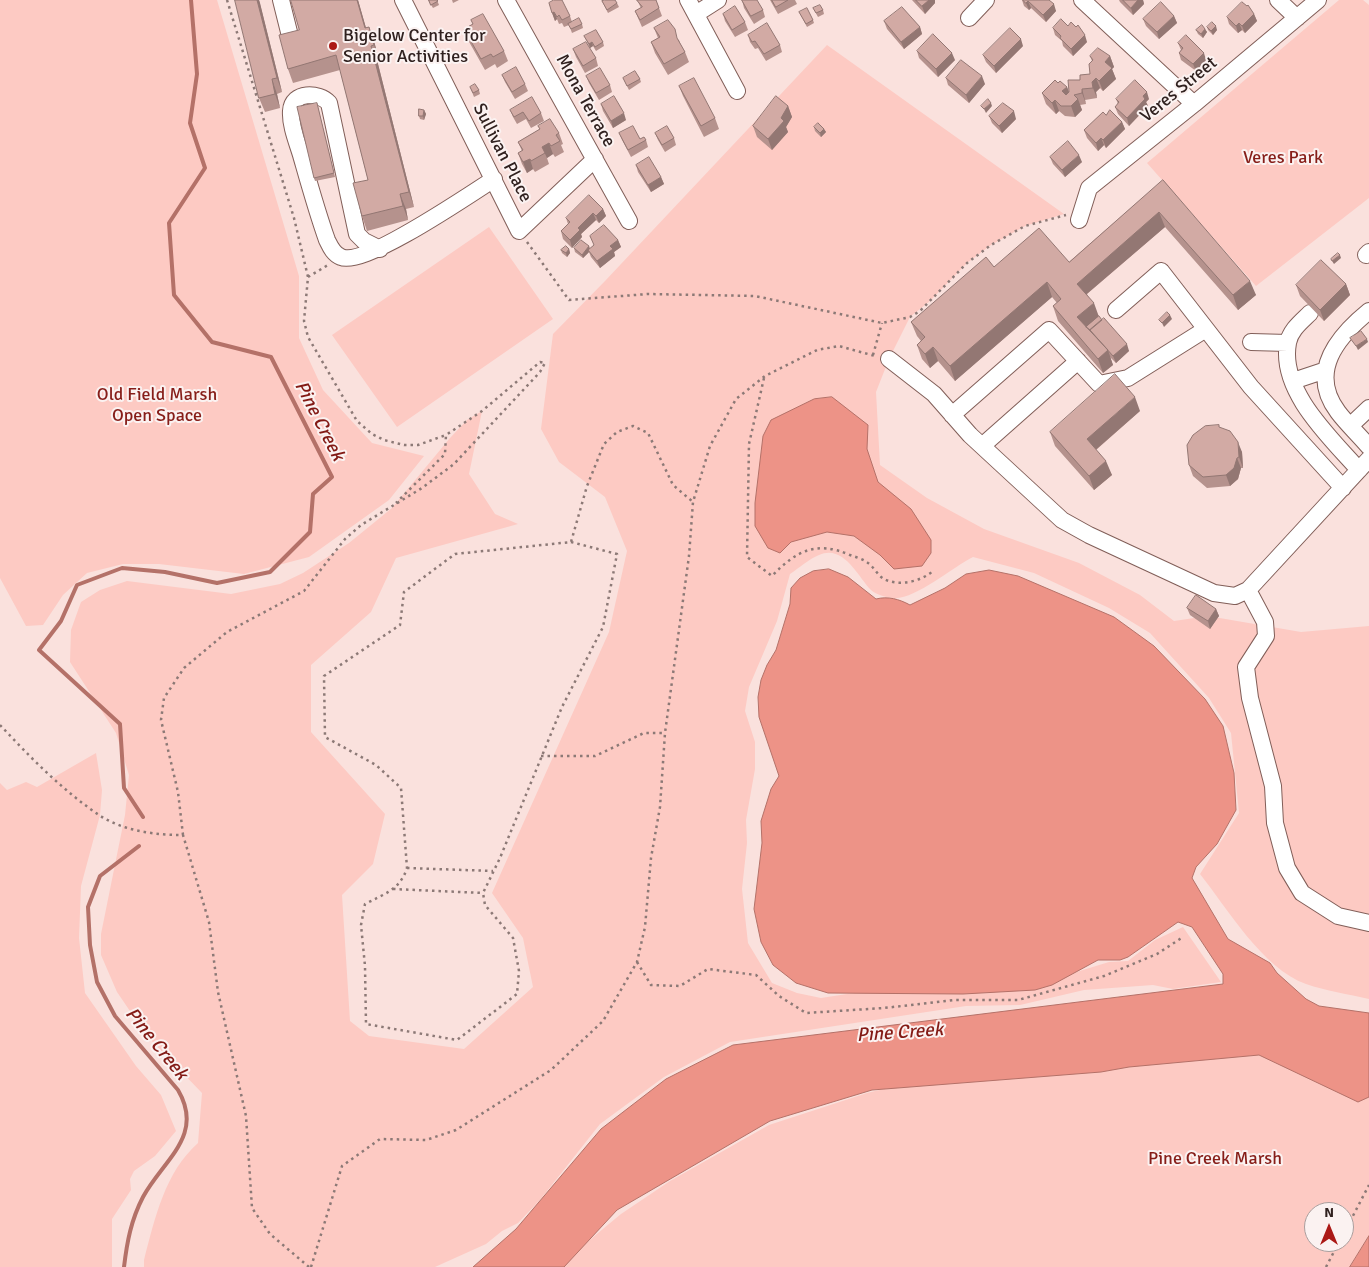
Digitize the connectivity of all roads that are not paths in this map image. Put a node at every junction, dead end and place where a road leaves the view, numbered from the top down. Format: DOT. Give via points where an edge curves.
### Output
graph roads {
  1 [pos="281,0"];
  2 [pos="403,0"];
  3 [pos="506,0"];
  4 [pos="718,0"];
  5 [pos="986,0"];
  6 [pos="1082,0"];
  7 [pos="1278,0"];
  8 [pos="1318,0"];
  9 [pos="692,7"];
  10 [pos="969,18"];
  11 [pos="1297,18"];
  12 [pos="292,40"];
  13 [pos="737,91"];
  14 [pos="1194,104"];
  15 [pos="595,159"];
  16 [pos="494,180"];
  17 [pos="1079,220"];
  18 [pos="629,221"];
  19 [pos="380,249"];
  20 [pos="1116,310"];
  21 [pos="1369,311"];
  22 [pos="1310,313"];
  23 [pos="1206,329"];
  24 [pos="1251,342"];
  25 [pos="1288,343"];
  26 [pos="889,359"];
  27 [pos="1078,361"];
  28 [pos="1326,370"];
  29 [pos="1293,381"];
  30 [pos="1369,408"];
  31 [pos="952,415"];
  32 [pos="1350,426"];
  33 [pos="982,446"];
  34 [pos="1369,447"];
  35 [pos="1364,464"];
  36 [pos="1343,488"];
  37 [pos="1248,590"];
  38 [pos="1369,923"];
  1 -- 12 [label="street"];
  2 -- 16 [label="street, Sullivan Place"];
  3 -- 15 [label="street, Mona Terrace"];
  4 -- 9 [label="street"];
  5 -- 10 [label="street"];
  6 -- 14 [label="street"];
  7 -- 11 [label="street"];
  8 -- 11 [label="street, Veres Street"];
  9 -- 13 [label="street"];
  11 -- 14 [label="street, Veres Street"];
  14 -- 17 [label="street, Veres Street" via="1089,188"];
  15 -- 16 [label="street, Sullivan Place" via="519,231"];
  15 -- 18 [label="street, Mona Terrace"];
  16 -- 19 [label="street"];
  19 -- 19 [label="street" via="357,234 329,102 316,94 302,96 294,101 290,110 294,132 332,251 340,257 353,259"];
  20 -- 23 [label="street" via="1161,271"];
  21 -- 28 [label="street" via="1342,336"];
  22 -- 25 [label="street" via="1295,328"];
  23 -- 27 [label="street" via="1128,378 1099,384"];
  23 -- 36 [label="street" via="1251,387"];
  24 -- 25 [label="street"];
  25 -- 29 [label="street"];
  26 -- 31 [label="street" via="934,394"];
  27 -- 31 [label="street" via="1049,330"];
  27 -- 33 [label="street"];
  28 -- 29 [label="street"];
  28 -- 32 [label="street" via="1328,392 1337,411"];
  29 -- 35 [label="street" via="1310,416"];
  30 -- 32 [label="street"];
  31 -- 33 [label="street"];
  32 -- 34 [label="street"];
  33 -- 37 [label="street" via="1062,520 1089,536 1214,593 1235,596"];
  35 -- 36 [label="street"];
  36 -- 37 [label="street"];
  37 -- 38 [label="street" via="1265,622 1266,636 1246,667 1250,698 1273,786 1275,822 1287,868 1302,893 1338,916"];
}
